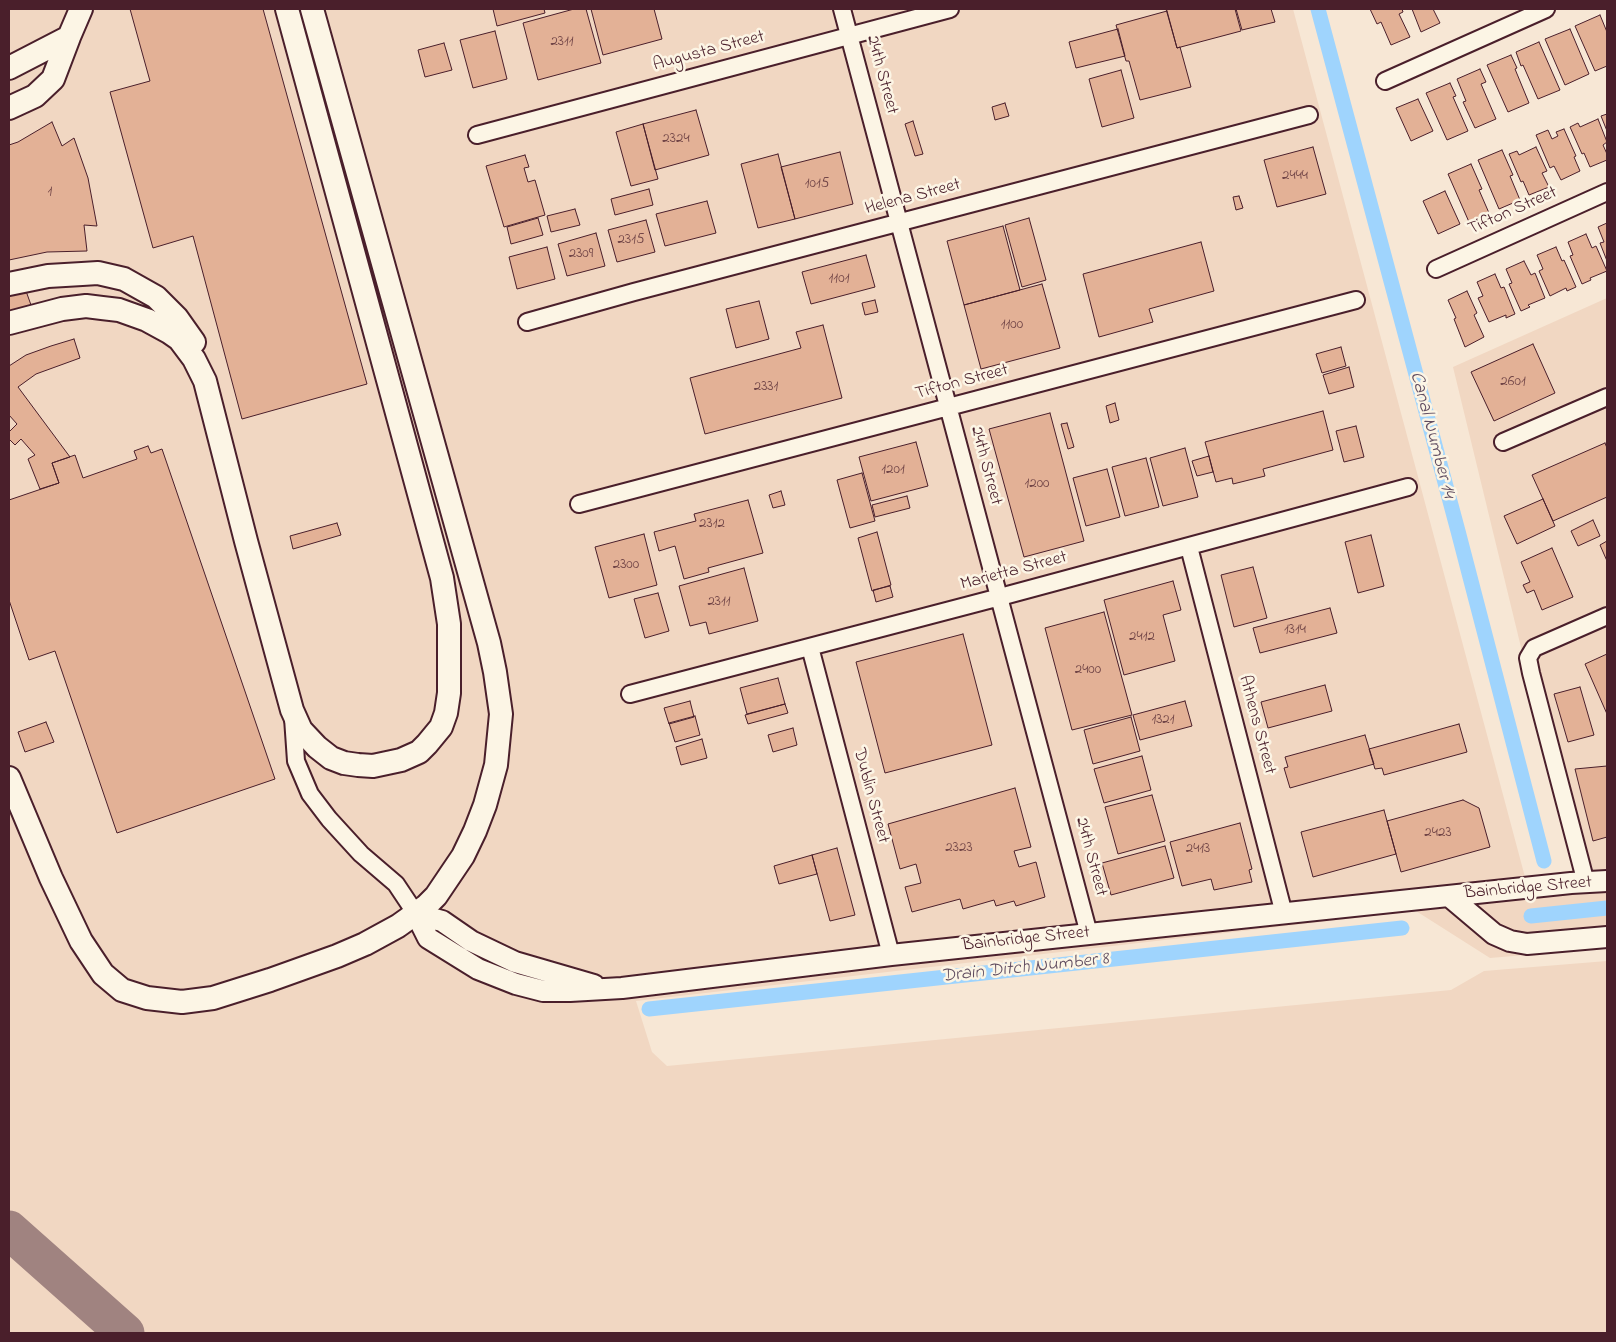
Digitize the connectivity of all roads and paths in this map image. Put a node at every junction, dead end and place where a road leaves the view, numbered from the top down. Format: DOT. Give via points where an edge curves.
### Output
graph roads {
  1 [pos="82,9"];
  2 [pos="287,9"];
  3 [pos="312,9"];
  4 [pos="842,9"];
  5 [pos="950,9"];
  6 [pos="1546,9"];
  7 [pos="69,36"];
  8 [pos="849,36"];
  9 [pos="9,68"];
  10 [pos="1385,81"];
  11 [pos="9,108"];
  12 [pos="1309,115"];
  13 [pos="477,135"];
  14 [pos="1607,192"];
  15 [pos="900,222"];
  16 [pos="1436,269"];
  17 [pos="9,284"];
  18 [pos="1356,300"];
  19 [pos="527,322"];
  20 [pos="9,323"];
  21 [pos="1607,397"];
  22 [pos="949,408"];
  23 [pos="217,427"];
  24 [pos="1503,442"];
  25 [pos="1408,487"];
  26 [pos="579,504"];
  27 [pos="1189,547"];
  28 [pos="1000,597"];
  29 [pos="1607,616"];
  30 [pos="810,647"];
  31 [pos="630,694"];
  32 [pos="292,710"];
  33 [pos="9,778"];
  34 [pos="9,786"];
  35 [pos="30,828"];
  36 [pos="1607,881"];
  37 [pos="1586,883"];
  38 [pos="1449,896"];
  39 [pos="416,914"];
  40 [pos="1284,914"];
  41 [pos="1089,934"];
  42 [pos="1607,937"];
  43 [pos="891,955"];
  1 -- 7 [label="main road"];
  2 -- 32 [label="main road" via="439,564 448,609 450,645 449,693 441,727 419,752 401,760 373,766 331,758 301,730"];
  3 -- 39 [label="main road" via="490,643 500,696 496,765 475,831 446,884"];
  4 -- 8 [label="street, 24th Street"];
  5 -- 8 [label="street, Augusta Street"];
  6 -- 10 [label="street"];
  7 -- 9 [label="main road"];
  7 -- 11 [label="main road" via="53,79 35,96"];
  8 -- 13 [label="street, Augusta Street"];
  8 -- 15 [label="street, 24th Street"];
  12 -- 15 [label="street, Helena Street"];
  14 -- 16 [label="street, Tifton Street"];
  15 -- 19 [label="street, Helena Street"];
  15 -- 22 [label="street, 24th Street"];
  17 -- 23 [label="main road" via="48,276 98,273 124,279 156,297 177,318 197,347 207,375"];
  18 -- 22 [label="street, Tifton Street"];
  20 -- 23 [label="main road" via="43,312 86,306 118,310 159,325 179,339 201,370"];
  21 -- 24 [label="street"];
  22 -- 26 [label="street, Tifton Street"];
  22 -- 28 [label="street, 24th Street"];
  23 -- 32 [label="main road"];
  25 -- 27 [label="street, Marietta Street"];
  27 -- 28 [label="street, Marietta Street"];
  27 -- 40 [label="street, Athens Street"];
  28 -- 30 [label="street, Marietta Street"];
  28 -- 41 [label="street, 24th Street"];
  29 -- 37 [label="street" via="1534,648 1528,658"];
  30 -- 31 [label="street, Marietta Street"];
  30 -- 43 [label="street, Dublin Street"];
  32 -- 39 [label="street" via="296,761 310,794 361,854 396,884"];
  33 -- 35 [label="main road"];
  34 -- 35 [label="main road"];
  35 -- 39 [label="main road" via="81,941 103,974 122,990 147,998 182,1002 213,998 337,956 371,941"];
  36 -- 37 [label="street, Bainbridge Street"];
  37 -- 38 [label="street, Bainbridge Street"];
  38 -- 40 [label="street, Bainbridge Street"];
  38 -- 42 [label="street, Bainbridge Street" via="1494,934 1510,941 1527,944"];
  39 -- 43 [label="street, Bainbridge Street" via="428,938 478,969 543,991 622,988"];
  40 -- 41 [label="street, Bainbridge Street"];
  41 -- 43 [label="street, Bainbridge Street"];
}
